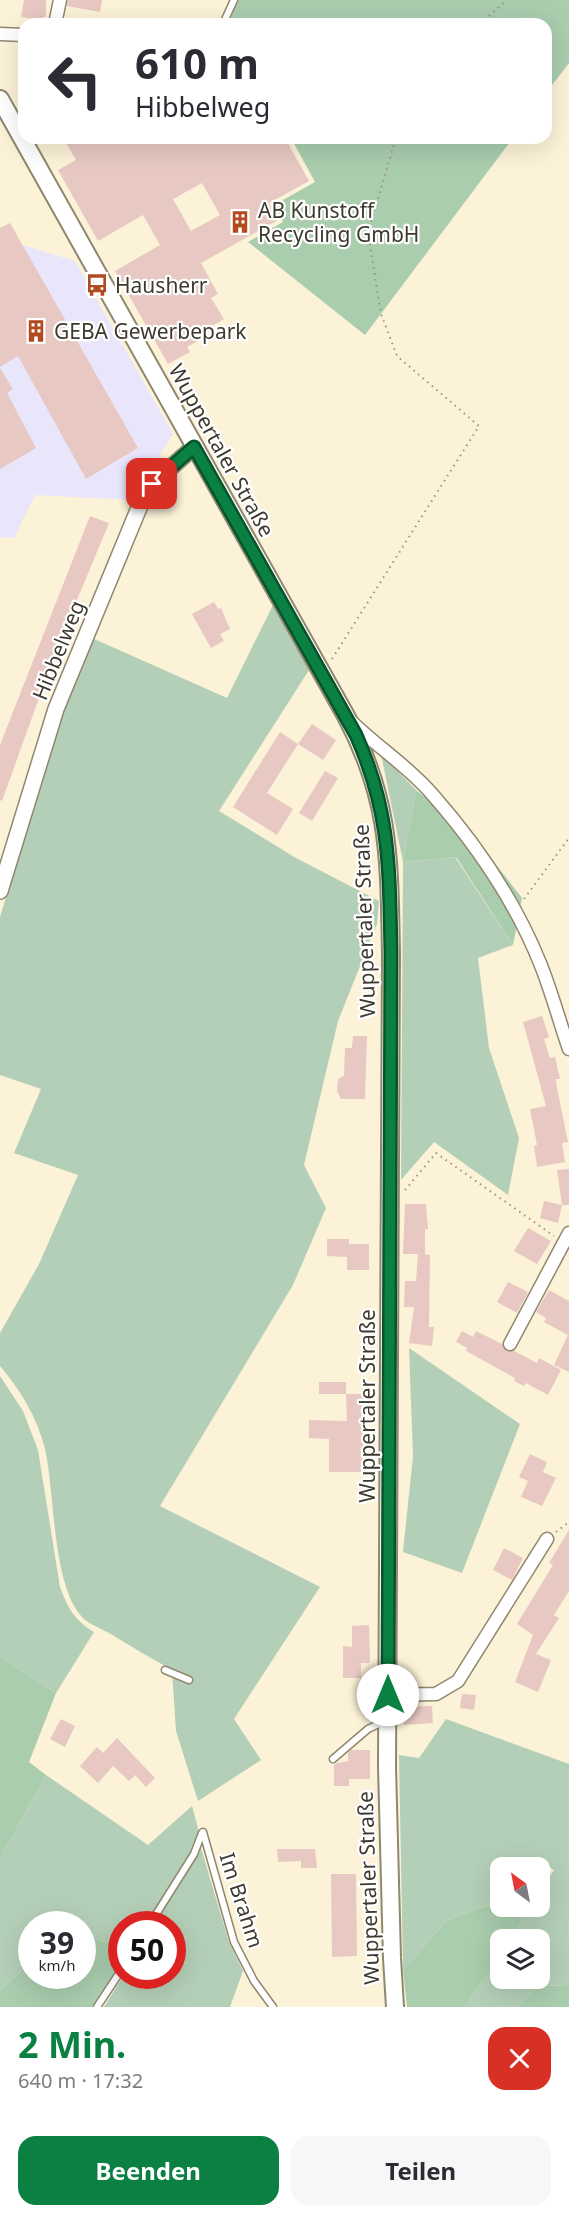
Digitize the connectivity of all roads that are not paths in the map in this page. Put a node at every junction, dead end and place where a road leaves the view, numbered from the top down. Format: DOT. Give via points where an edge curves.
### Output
graph roads {
  1 [pos="60,0"];
  2 [pos="234,0"];
  3 [pos="56,18"];
  4 [pos="226,18"];
  5 [pos="0,34"];
  6 [pos="18,35"];
  7 [pos="0,99"];
  8 [pos="18,131"];
  9 [pos="25,144"];
  10 [pos="194,447"];
  11 [pos="346,716"];
  12 [pos="0,891"];
  13 [pos="569,1049"];
  14 [pos="566,1237"];
  15 [pos="510,1344"];
  16 [pos="547,1539"];
  17 [pos="165,1671"];
  18 [pos="189,1680"];
  19 [pos="388,1695"];
  20 [pos="388,1719"];
  21 [pos="333,1759"];
  22 [pos="158,1911"];
  23 [pos="109,1989"];
  24 [pos="97,2007"];
  25 [pos="273,2007"];
  26 [pos="395,2007"];
  1 -- 3 [label="street"];
  2 -- 4 [label="lane"];
  5 -- 6 [label="street"];
  7 -- 8 [label="main road, Wuppertaler Straße"];
  9 -- 10 [label="main road, Wuppertaler Straße"];
  10 -- 11 [label="main road, Wuppertaler Straße"];
  10 -- 12 [label="street, Hibbelweg" via="152,484 141,502 56,709"];
  11 -- 13 [label="street" via="432,793 477,850 516,911 540,963"];
  11 -- 19 [label="main road, Wuppertaler Straße" via="370,767 381,802 388,847"];
  14 -- 15 [label="street"];
  16 -- 19 [label="street" via="458,1681 436,1694"];
  17 -- 18 [label="lane"];
  19 -- 20 [label="main road, Wuppertaler Straße"];
  20 -- 21 [label="lane" via="368,1729"];
  20 -- 26 [label="main road, Wuppertaler Straße"];
  22 -- 25 [label="lane, Im Brahm" via="194,1854 203,1832 234,1942"];
  23 -- 24 [label="lane"];
}
